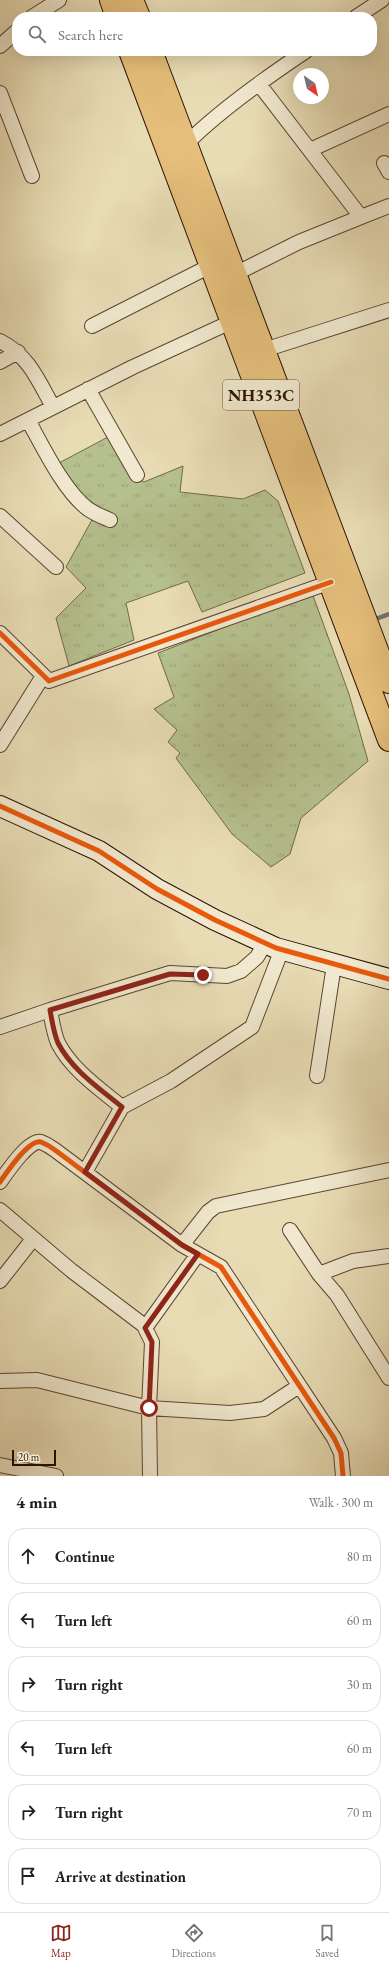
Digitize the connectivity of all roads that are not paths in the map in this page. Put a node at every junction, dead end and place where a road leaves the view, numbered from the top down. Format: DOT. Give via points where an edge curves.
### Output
graph roads {
  1 [pos="59,0"];
  2 [pos="111,0"];
  3 [pos="132,0"];
  4 [pos="382,0"];
  5 [pos="40,12"];
  6 [pos="115,12"];
  7 [pos="137,12"];
  8 [pos="364,12"];
  9 [pos="12,35"];
  10 [pos="0,46"];
  11 [pos="132,56"];
  12 [pos="153,56"];
  13 [pos="299,56"];
  14 [pos="259,84"];
  15 [pos="0,94"];
  16 [pos="389,114"];
  17 [pos="186,144"];
  18 [pos="310,150"];
  19 [pos="32,176"];
  20 [pos="389,206"];
  21 [pos="361,217"];
  22 [pos="212,265"];
  23 [pos="235,274"];
  24 [pos="389,310"];
  25 [pos="233,321"];
  26 [pos="92,326"];
  27 [pos="0,341"];
  28 [pos="264,350"];
  29 [pos="18,352"];
  30 [pos="0,362"];
  31 [pos="88,389"];
  32 [pos="53,407"];
  33 [pos="28,420"];
  34 [pos="0,434"];
  35 [pos="138,475"];
  36 [pos="0,516"];
  37 [pos="110,520"];
  38 [pos="56,567"];
  39 [pos="331,582"];
  40 [pos="0,633"];
  41 [pos="43,676"];
  42 [pos="389,682"];
  43 [pos="389,740"];
  44 [pos="0,745"];
  45 [pos="0,806"];
  46 [pos="274,946"];
  47 [pos="334,965"];
  48 [pos="389,979"];
  49 [pos="50,1010"];
  50 [pos="0,1027"];
  51 [pos="317,1076"];
  52 [pos="122,1107"];
  53 [pos="389,1170"];
  54 [pos="85,1172"];
  55 [pos="0,1182"];
  56 [pos="0,1210"];
  57 [pos="290,1230"];
  58 [pos="33,1239"];
  59 [pos="182,1245"];
  60 [pos="198,1254"];
  61 [pos="389,1256"];
  62 [pos="319,1274"];
  63 [pos="0,1281"];
  64 [pos="146,1327"];
  65 [pos="389,1378"];
  66 [pos="0,1381"];
  67 [pos="299,1386"];
  68 [pos="149,1408"];
  69 [pos="0,1465"];
  70 [pos="56,1476"];
  71 [pos="150,1476"];
  72 [pos="343,1476"];
  1 -- 5 [label="street"];
  2 -- 6 [label="highway"];
  3 -- 7 [label="highway"];
  4 -- 8 [label="street"];
  9 -- 10 [label="street"];
  11 -- 22 [label="highway, NH353C"];
  12 -- 17 [label="highway, NH353C"];
  13 -- 14 [label="street"];
  14 -- 17 [label="street"];
  14 -- 18 [label="street"];
  15 -- 19 [label="street"];
  16 -- 18 [label="street"];
  17 -- 23 [label="highway, NH353C"];
  18 -- 21 [label="street"];
  20 -- 21 [label="street"];
  21 -- 23 [label="street" via="298,242"];
  22 -- 25 [label="highway, NH353C"];
  22 -- 26 [label="street"];
  23 -- 28 [label="highway, NH353C"];
  24 -- 28 [label="street"];
  25 -- 31 [label="street"];
  25 -- 39 [label="highway, NH353C"];
  27 -- 29 [label="street"];
  28 -- 42 [label="highway, NH353C"];
  29 -- 30 [label="street"];
  29 -- 32 [label="street" via="27,361"];
  31 -- 32 [label="street"];
  31 -- 35 [label="street"];
  32 -- 33 [label="street"];
  33 -- 34 [label="street"];
  33 -- 37 [label="street" via="74,495 88,509"];
  36 -- 38 [label="street"];
  39 -- 41 [label="street" via="49,681"];
  39 -- 43 [label="highway, NH353C"];
  40 -- 41 [label="street"];
  41 -- 44 [label="street"];
  45 -- 46 [label="street" via="99,851 157,889 215,920"];
  46 -- 47 [label="street"];
  46 -- 49 [label="street" via="241,971 227,976 170,974"];
  46 -- 52 [label="street" via="252,1027 171,1081"];
  47 -- 48 [label="street"];
  47 -- 51 [label="street"];
  49 -- 50 [label="street"];
  49 -- 52 [label="street" via="58,1042 69,1060"];
  52 -- 54 [label="street"];
  53 -- 59 [label="street" via="216,1206 208,1212"];
  54 -- 55 [label="street" via="40,1142 33,1143 23,1152"];
  54 -- 59 [label="street"];
  56 -- 58 [label="street"];
  57 -- 62 [label="street"];
  58 -- 63 [label="street"];
  58 -- 64 [label="street"];
  59 -- 60 [label="street"];
  60 -- 64 [label="street"];
  60 -- 67 [label="street" via="220,1267"];
  61 -- 62 [label="street" via="353,1261"];
  62 -- 65 [label="street" via="337,1295"];
  64 -- 68 [label="street" via="152,1342"];
  66 -- 68 [label="street" via="37,1380"];
  67 -- 68 [label="street" via="264,1409 230,1413"];
  67 -- 72 [label="street" via="334,1438 341,1453"];
  68 -- 71 [label="street"];
  69 -- 70 [label="street"];
}
